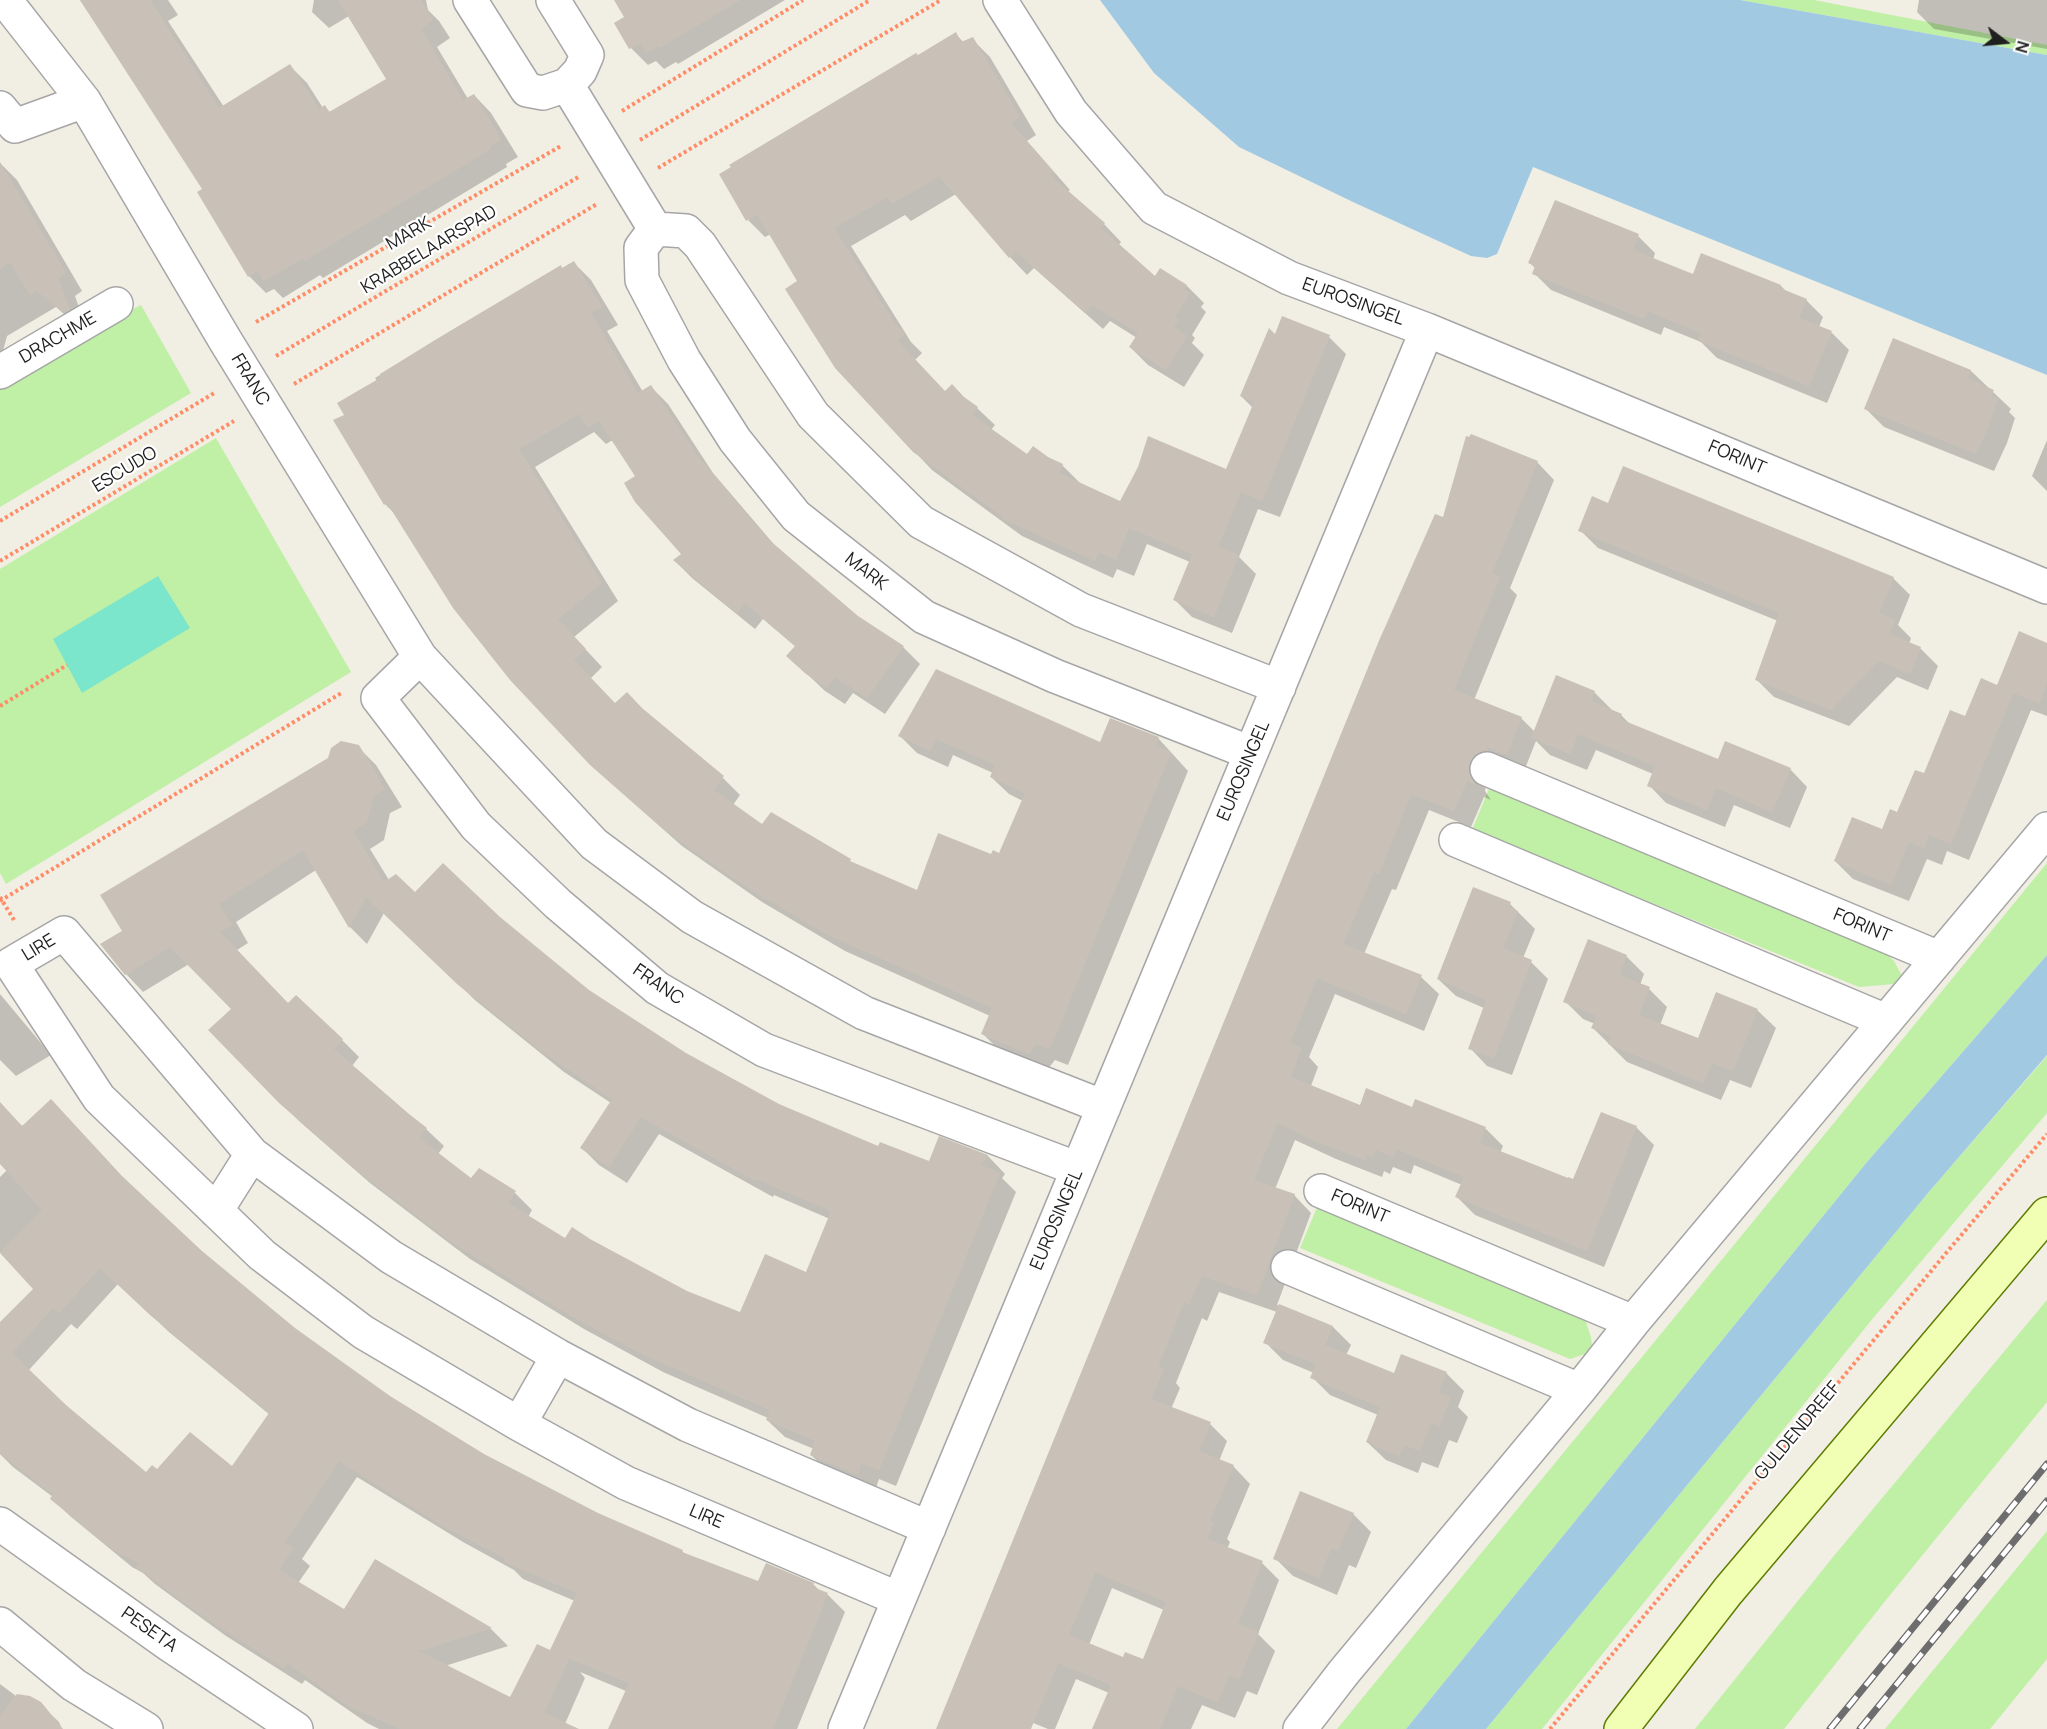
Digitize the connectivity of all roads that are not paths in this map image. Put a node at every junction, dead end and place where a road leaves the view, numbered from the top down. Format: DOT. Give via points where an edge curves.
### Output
graph roads {
  1 [pos="6,0"];
  2 [pos="470,0"];
  3 [pos="553,0"];
  4 [pos="1000,0"];
  5 [pos="567,85"];
  6 [pos="84,101"];
  7 [pos="0,108"];
  8 [pos="655,229"];
  9 [pos="116,304"];
  10 [pos="1427,330"];
  11 [pos="0,372"];
  12 [pos="2047,587"];
  13 [pos="420,657"];
  14 [pos="1279,687"];
  15 [pos="1251,753"];
  16 [pos="1487,769"];
  17 [pos="2047,829"];
  18 [pos="1456,840"];
  19 [pos="1939,958"];
  20 [pos="1886,1021"];
  21 [pos="1104,1107"];
  22 [pos="252,1154"];
  23 [pos="1078,1169"];
  24 [pos="1321,1191"];
  25 [pos="216,1211"];
  26 [pos="2047,1214"];
  27 [pos="1288,1267"];
  28 [pos="1633,1322"];
  29 [pos="558,1356"];
  30 [pos="1579,1390"];
  31 [pos="519,1424"];
  32 [pos="929,1528"];
  33 [pos="1,1529"];
  34 [pos="899,1599"];
  35 [pos="0,1624"];
  36 [pos="146,1729"];
  37 [pos="296,1729"];
  38 [pos="845,1729"];
  39 [pos="1299,1729"];
  40 [pos="1621,1729"];
  1 -- 6 [label="street, FRANC"];
  2 -- 5 [label="street" via="527,90 543,93"];
  3 -- 5 [label="street" via="587,54 580,71"];
  4 -- 10 [label="street, EUROSINGEL" via="1071,112 1154,208 1289,278"];
  5 -- 8 [label="street"];
  6 -- 7 [label="street" via="15,126"];
  6 -- 13 [label="street, FRANC"];
  8 -- 14 [label="street" via="686,231 700,245 813,415 921,522 1080,610"];
  8 -- 15 [label="street, MARK" via="641,248 642,280 684,360 735,440 796,516 924,617 1055,676"];
  9 -- 11 [label="street, DRACHME"];
  10 -- 12 [label="street, FORINT"];
  10 -- 14 [label="street, EUROSINGEL"];
  13 -- 21 [label="street, FRANC" via="594,844 692,917 864,1013"];
  13 -- 23 [label="street, FRANC" via="378,698 476,826 558,904 657,988 764,1050"];
  14 -- 15 [label="street, EUROSINGEL"];
  15 -- 21 [label="street, EUROSINGEL"];
  16 -- 19 [label="street, FORINT"];
  17 -- 19 [label="street"];
  18 -- 20 [label="street"];
  19 -- 20 [label="street"];
  20 -- 28 [label="street"];
  21 -- 23 [label="street, EUROSINGEL"];
  22 -- 25 [label="street"];
  22 -- 25 [label="street, LIRE" via="64,933 12,964 99,1098"];
  22 -- 29 [label="street, LIRE" via="392,1257"];
  23 -- 32 [label="street, EUROSINGEL"];
  24 -- 28 [label="street, FORINT"];
  25 -- 31 [label="street, LIRE" via="262,1255 363,1332"];
  26 -- 40 [label="street" via="1728,1591"];
  27 -- 30 [label="street"];
  28 -- 30 [label="street"];
  29 -- 31 [label="street"];
  29 -- 32 [label="street, LIRE" via="688,1425"];
  30 -- 39 [label="street"];
  31 -- 34 [label="street, LIRE" via="626,1483"];
  32 -- 34 [label="street, EUROSINGEL"];
  33 -- 37 [label="street, PESETA"];
  34 -- 38 [label="street, EUROSINGEL"];
  35 -- 36 [label="street" via="74,1685"];
}
